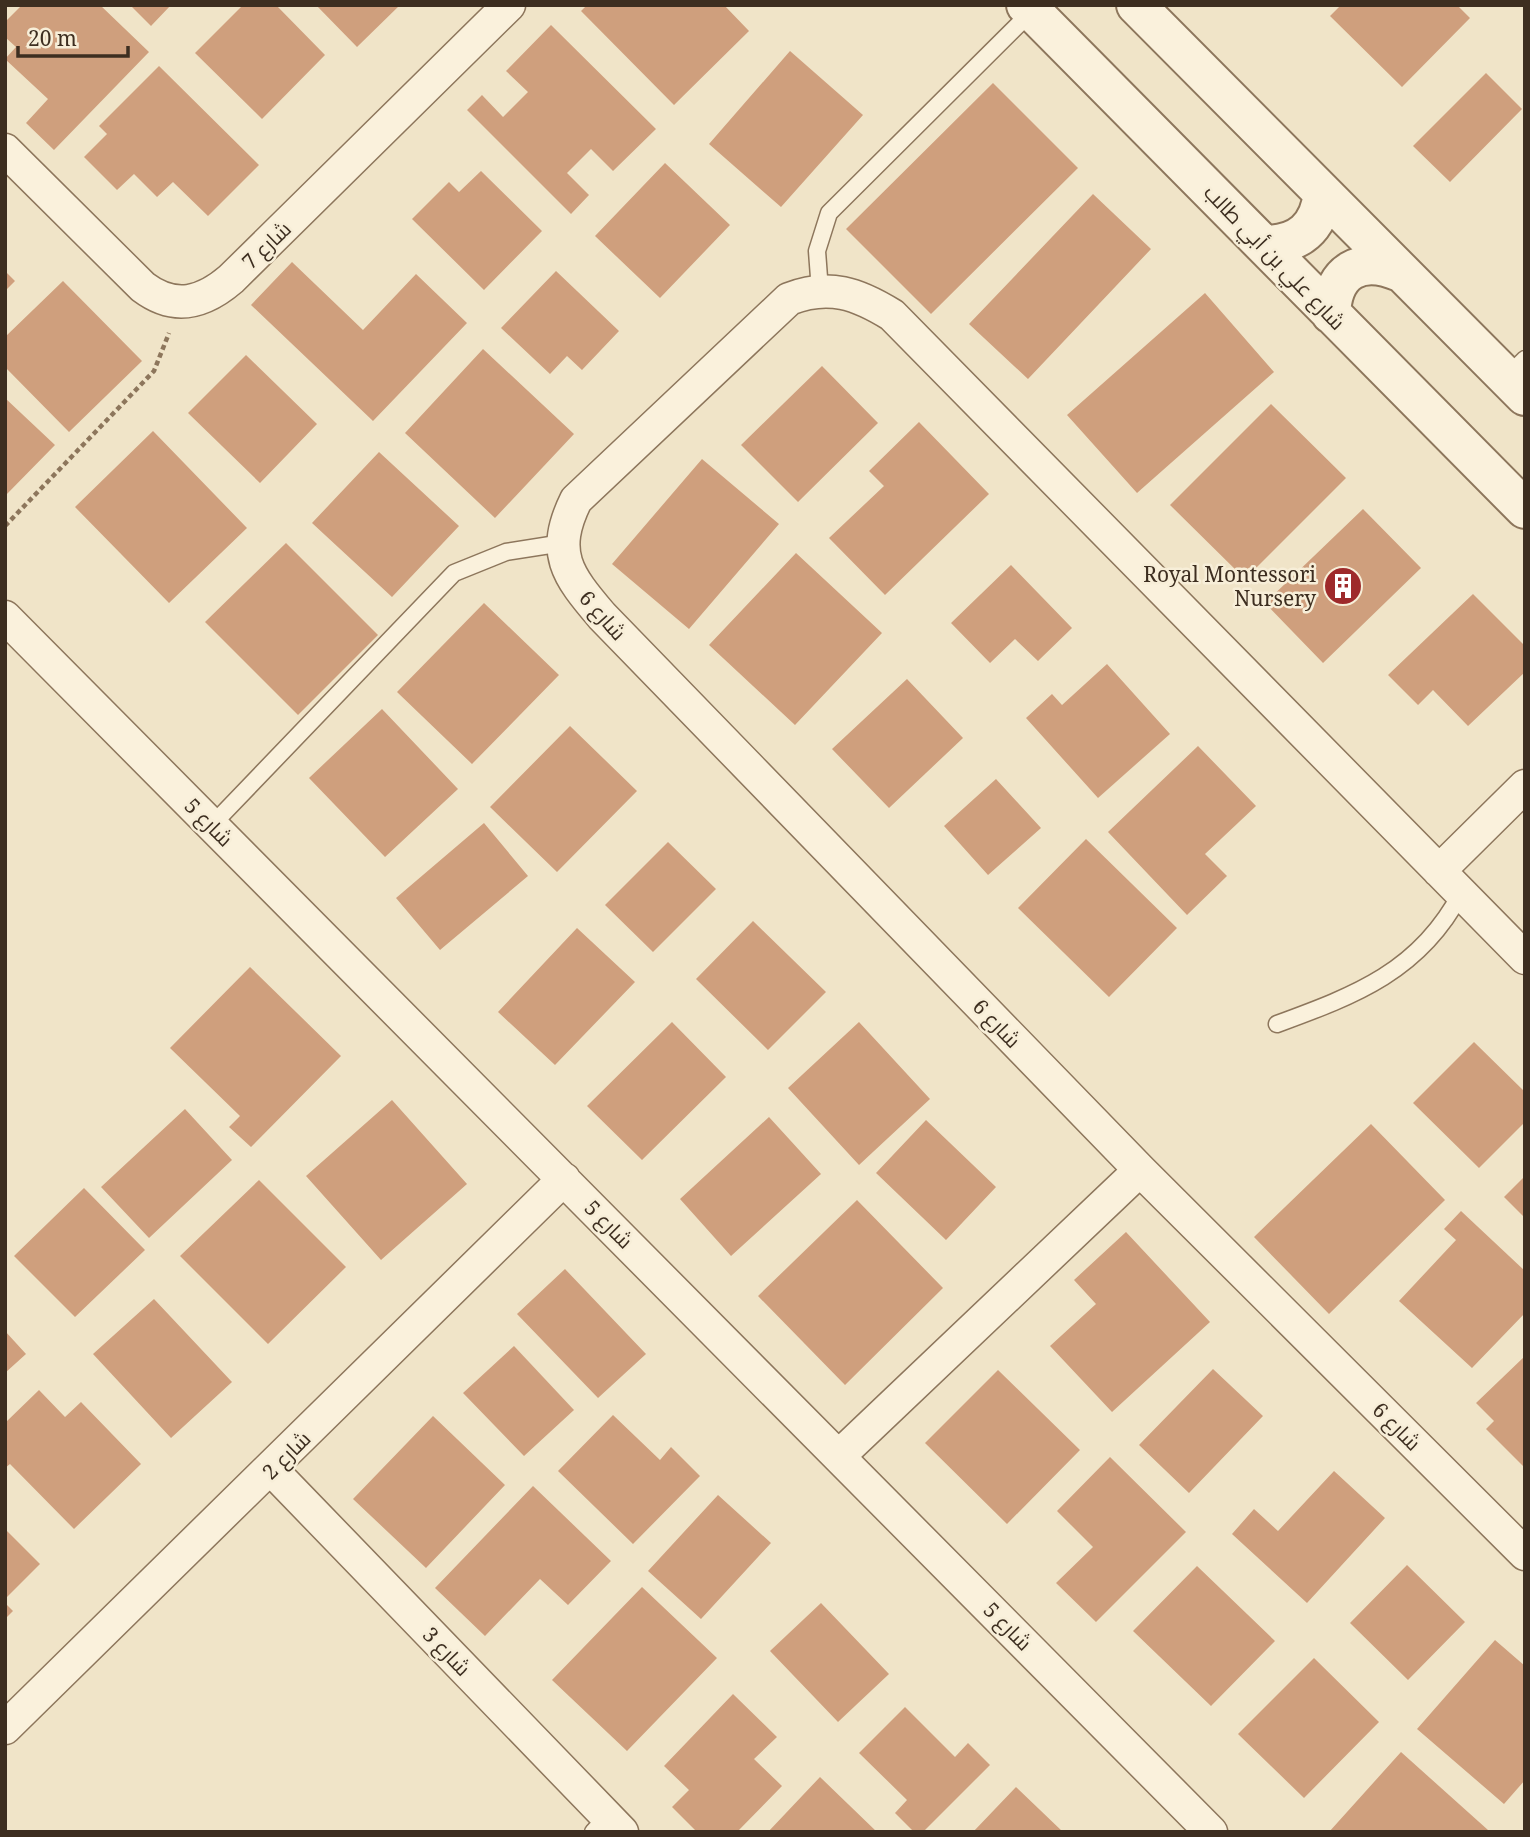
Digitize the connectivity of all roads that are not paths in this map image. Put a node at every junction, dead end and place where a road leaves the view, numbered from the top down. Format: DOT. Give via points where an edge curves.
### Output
graph roads {
  1 [pos="509,5"];
  2 [pos="1136,5"];
  3 [pos="1029,8"];
  4 [pos="5,150"];
  5 [pos="1323,193"];
  6 [pos="1264,245"];
  7 [pos="1400,272"];
  8 [pos="820,291"];
  9 [pos="1331,314"];
  10 [pos="1519,378"];
  11 [pos="1525,509"];
  12 [pos="563,543"];
  13 [pos="5,617"];
  14 [pos="1525,786"];
  15 [pos="212,825"];
  16 [pos="1450,882"];
  17 [pos="1525,958"];
  18 [pos="1277,1024"];
  19 [pos="1140,1170"];
  20 [pos="564,1179"];
  21 [pos="838,1455"];
  22 [pos="271,1469"];
  23 [pos="1525,1554"];
  24 [pos="5,1728"];
  25 [pos="607,1827"];
  26 [pos="1211,1832"];
  1 -- 4 [label="street, شارع 7" via="231,279 206,298 167,301 143,287"];
  2 -- 5 [label="street"];
  3 -- 6 [label="street, شارع علي بن أبي طالب"];
  3 -- 8 [label="lane" via="829,213 817,251"];
  5 -- 6 [label="street" via="1313,227 1283,245"];
  5 -- 7 [label="street"];
  6 -- 9 [label="street, شارع علي بن أبي طالب"];
  7 -- 9 [label="street" via="1381,264 1361,265 1343,276 1332,293"];
  7 -- 10 [label="street"];
  8 -- 12 [label="street, شارع 6" via="789,299 576,500 565,521"];
  8 -- 16 [label="street, شارع 6" via="862,297 892,315"];
  9 -- 11 [label="street, شارع علي بن أبي طالب"];
  12 -- 15 [label="lane" via="506,552 454,573"];
  12 -- 19 [label="street, شارع 6" via="572,580 601,616"];
  13 -- 15 [label="street, شارع 5"];
  14 -- 16 [label="street"];
  15 -- 20 [label="street, شارع 5"];
  16 -- 17 [label="street, شارع 6"];
  16 -- 18 [label="lane" via="1447,919 1423,949 1351,995"];
  19 -- 21 [label="street"];
  19 -- 23 [label="street, شارع 6"];
  20 -- 21 [label="street, شارع 5"];
  20 -- 22 [label="street, شارع 2"];
  21 -- 26 [label="street, شارع 5"];
  22 -- 24 [label="street, شارع 2"];
  22 -- 25 [label="street, شارع 3"];
}
